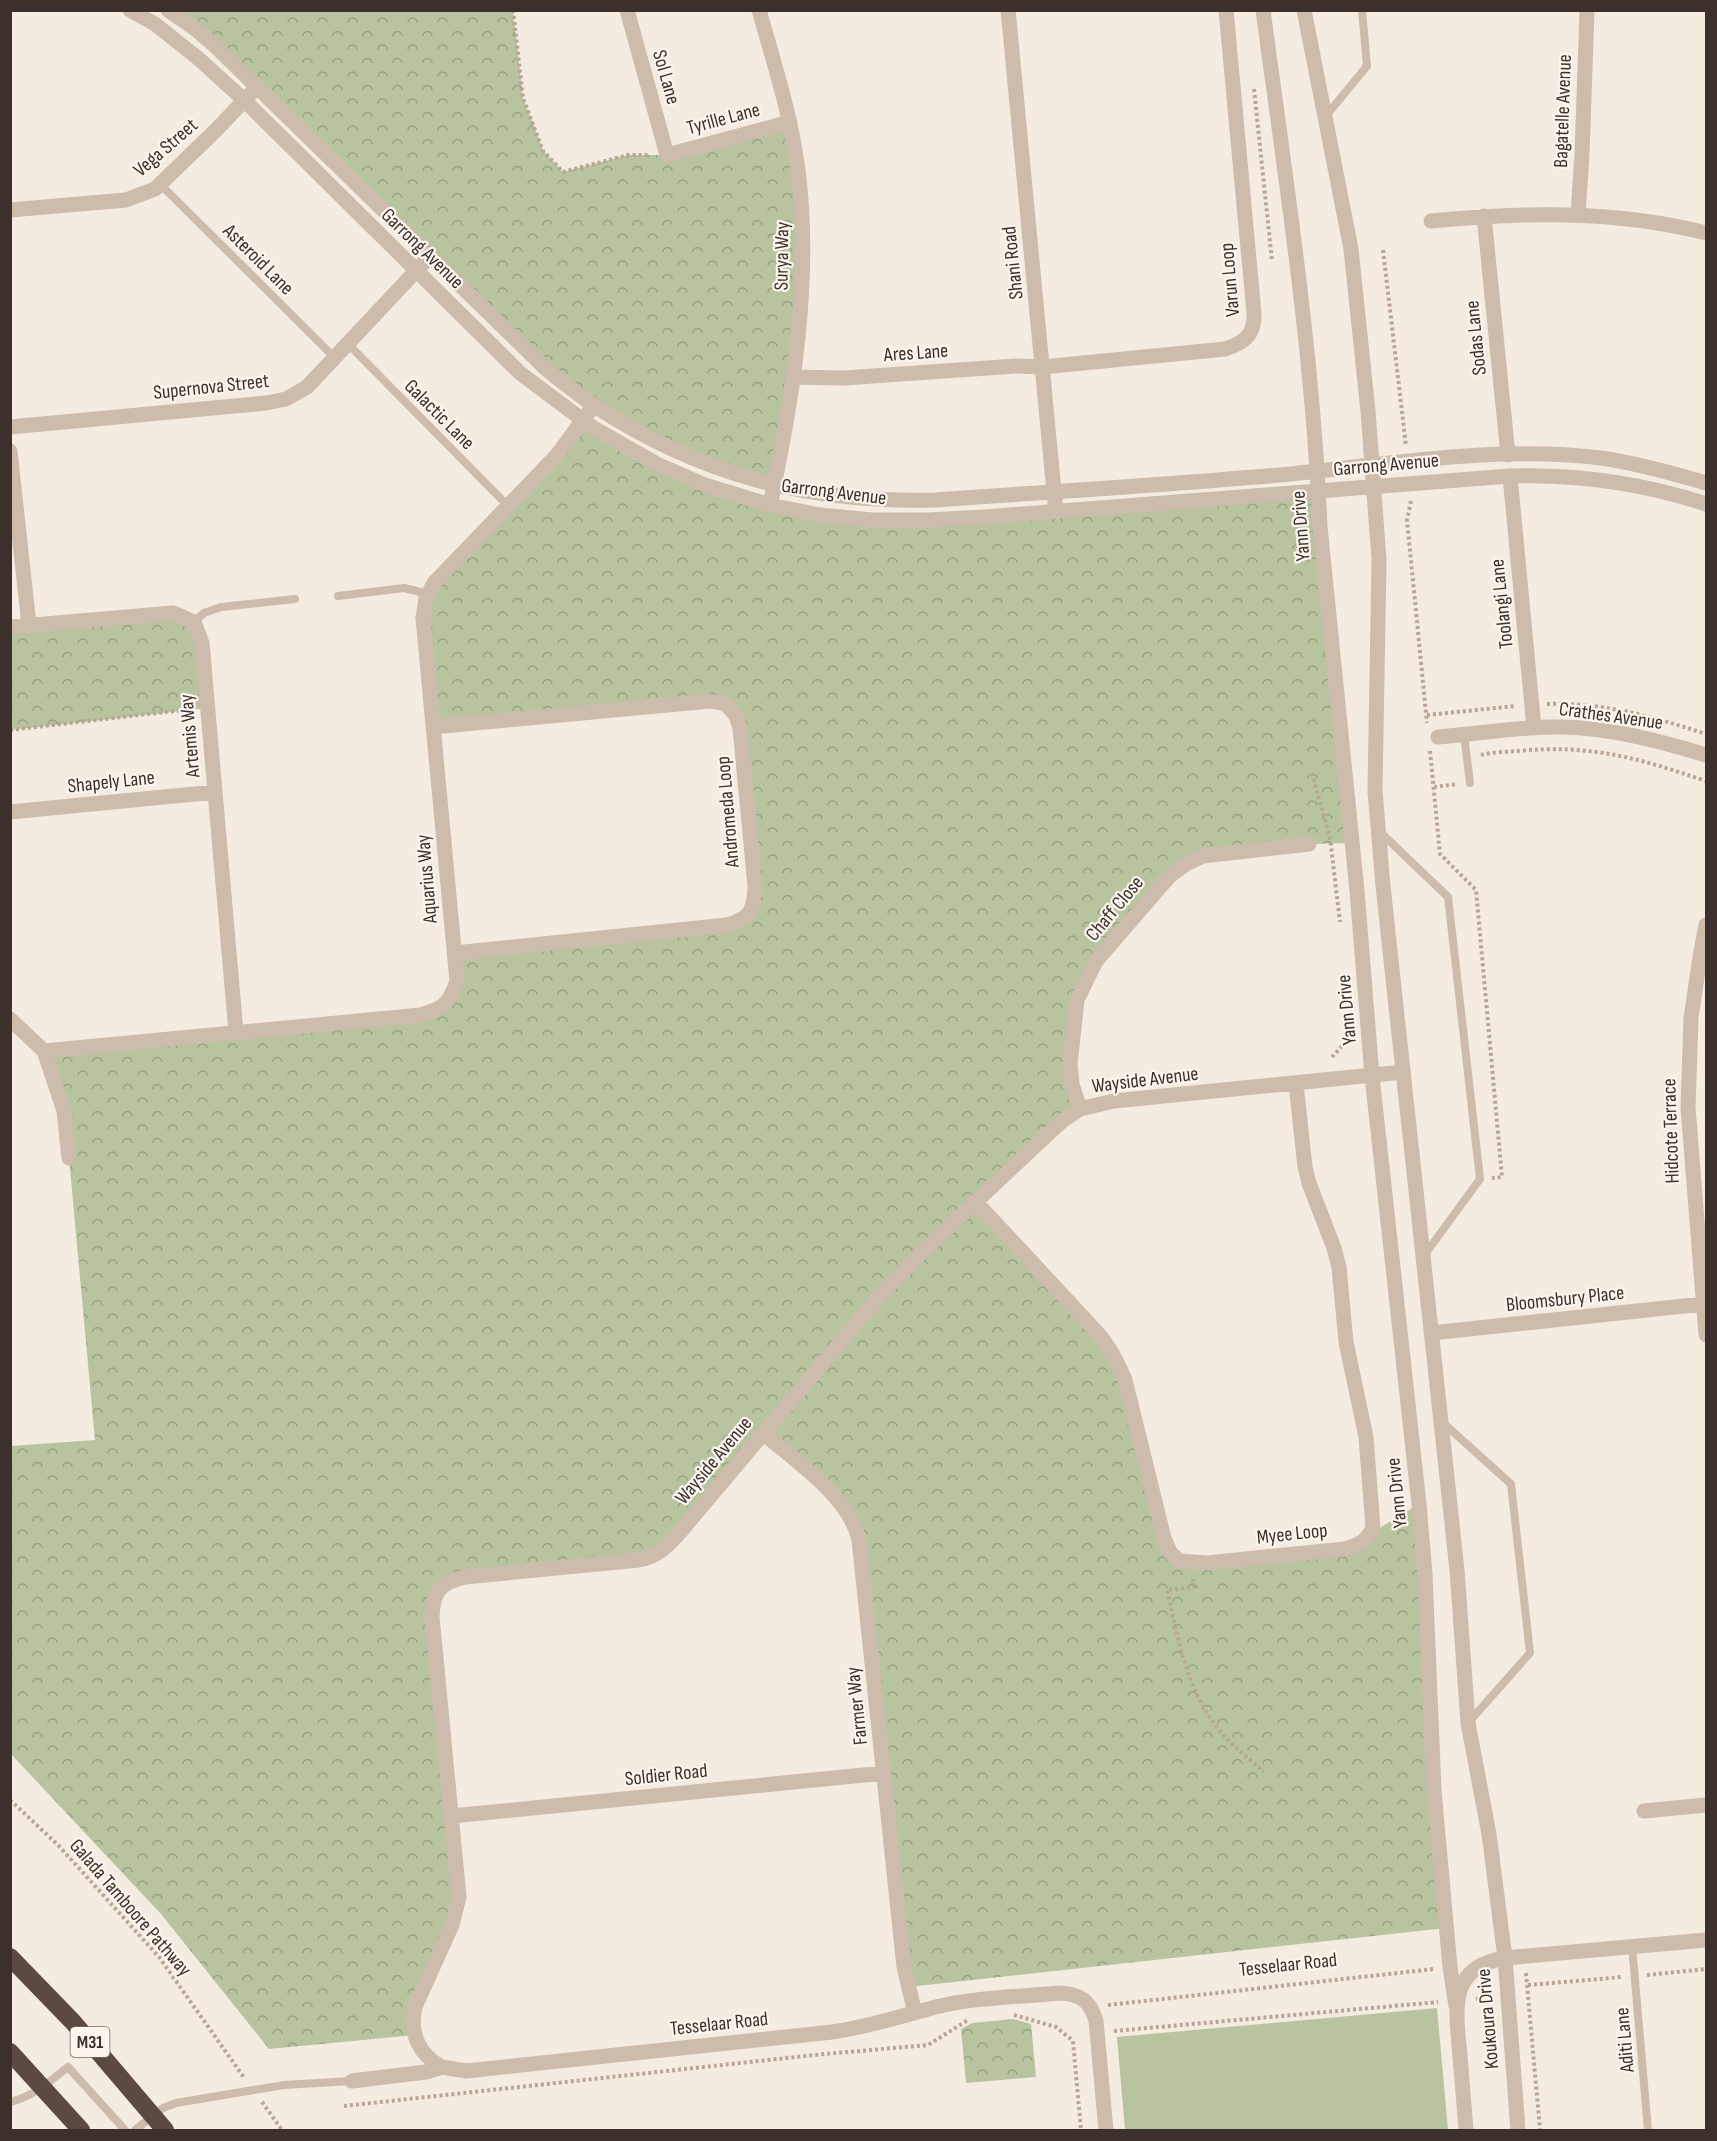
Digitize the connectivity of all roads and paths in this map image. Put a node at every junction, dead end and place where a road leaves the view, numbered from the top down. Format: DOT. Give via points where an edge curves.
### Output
graph roads {
  1 [pos="130,10"];
  2 [pos="168,10"];
  3 [pos="513,10"];
  4 [pos="627,10"];
  5 [pos="759,10"];
  6 [pos="1008,10"];
  7 [pos="1226,10"];
  8 [pos="1263,10"];
  9 [pos="1304,10"];
  10 [pos="1362,10"];
  11 [pos="1587,10"];
  12 [pos="1253,86"];
  13 [pos="257,87"];
  14 [pos="244,100"];
  15 [pos="1325,117"];
  16 [pos="790,122"];
  17 [pos="667,155"];
  18 [pos="160,184"];
  19 [pos="10,210"];
  20 [pos="1578,214"];
  21 [pos="1484,216"];
  22 [pos="1431,221"];
  23 [pos="1707,233"];
  24 [pos="429,257"];
  25 [pos="1272,261"];
  26 [pos="415,271"];
  27 [pos="348,344"];
  28 [pos="335,358"];
  29 [pos="1043,367"];
  30 [pos="792,377"];
  31 [pos="594,405"];
  32 [pos="582,421"];
  33 [pos="10,427"];
  34 [pos="10,451"];
  35 [pos="1508,455"];
  36 [pos="1372,464"];
  37 [pos="1317,471"];
  38 [pos="1510,476"];
  39 [pos="1707,483"];
  40 [pos="774,485"];
  41 [pos="1373,488"];
  42 [pos="1054,491"];
  43 [pos="1318,491"];
  44 [pos="1707,504"];
  45 [pos="770,505"];
  46 [pos="508,506"];
  47 [pos="1056,512"];
  48 [pos="429,594"];
  49 [pos="338,596"];
  50 [pos="295,599"];
  51 [pos="194,622"];
  52 [pos="29,625"];
  53 [pos="10,627"];
  54 [pos="207,708"];
  55 [pos="433,727"];
  56 [pos="1534,728"];
  57 [pos="10,730"];
  58 [pos="1464,735"];
  59 [pos="1438,737"];
  60 [pos="1707,755"];
  61 [pos="1482,763"];
  62 [pos="1312,773"];
  63 [pos="1707,781"];
  64 [pos="1470,783"];
  65 [pos="1434,787"];
  66 [pos="215,792"];
  67 [pos="10,812"];
  68 [pos="1379,830"];
  69 [pos="1309,844"];
  70 [pos="1707,925"];
  71 [pos="1341,931"];
  72 [pos="454,954"];
  73 [pos="10,1019"];
  74 [pos="236,1032"];
  75 [pos="1353,1033"];
  76 [pos="44,1051"];
  77 [pos="1332,1057"];
  78 [pos="1403,1072"];
  79 [pos="1372,1076"];
  80 [pos="1296,1084"];
  81 [pos="1080,1109"];
  82 [pos="69,1158"];
  83 [pos="975,1201"];
  84 [pos="1423,1257"];
  85 [pos="1704,1284"];
  86 [pos="1703,1304"];
  87 [pos="1431,1333"];
  88 [pos="1706,1334"];
  89 [pos="1441,1420"];
  90 [pos="763,1433"];
  91 [pos="1190,1563"];
  92 [pos="1468,1723"];
  93 [pos="1264,1772"];
  94 [pos="884,1773"];
  95 [pos="10,1800"];
  96 [pos="1707,1805"];
  97 [pos="1644,1811"];
  98 [pos="452,1816"];
  99 [pos="1707,1940"];
  100 [pos="1632,1946"];
  101 [pos="1525,1955"];
  102 [pos="10,1957"];
  103 [pos="1505,1958"];
  104 [pos="1450,1967"];
  105 [pos="1707,1969"];
  106 [pos="1635,1976"];
  107 [pos="1528,1985"];
  108 [pos="1528,1995"];
  109 [pos="1506,1997"];
  110 [pos="1456,2003"];
  111 [pos="1089,2004"];
  112 [pos="915,2013"];
  113 [pos="1003,2016"];
  114 [pos="980,2019"];
  115 [pos="1097,2033"];
  116 [pos="10,2052"];
  117 [pos="442,2067"];
  118 [pos="352,2081"];
  119 [pos="44,2087"];
  120 [pos="253,2089"];
  121 [pos="10,2102"];
  122 [pos="344,2106"];
  123 [pos="153,2115"];
  124 [pos="81,2130"];
  125 [pos="125,2130"];
  126 [pos="135,2130"];
  127 [pos="165,2130"];
  128 [pos="282,2130"];
  129 [pos="1081,2130"];
  130 [pos="1106,2130"];
  131 [pos="1466,2130"];
  132 [pos="1518,2130"];
  133 [pos="1540,2130"];
  134 [pos="1648,2130"];
  1 -- 14 [label="street, Garrong Avenue" via="176,39"];
  2 -- 13 [label="street, Garrong Avenue" via="213,44"];
  3 -- 17 [label="path" via="523,98 543,150 563,172 628,155"];
  4 -- 17 [label="street, Sol Lane"];
  5 -- 16 [label="street, Surya Way"];
  6 -- 29 [label="street, Shani Road"];
  7 -- 29 [label="street, Varun Loop" via="1255,324 1252,331 1237,345 1225,349"];
  8 -- 37 [label="street, Yann Drive" via="1296,258"];
  9 -- 15 [label="street"];
  10 -- 15 [label="lane" via="1367,66"];
  11 -- 20 [label="street, Bagatelle Avenue"];
  12 -- 25 [label="path"];
  13 -- 14 [label="street, Vega Street"];
  13 -- 24 [label="street, Garrong Avenue"];
  14 -- 18 [label="street, Vega Street"];
  14 -- 26 [label="street, Garrong Avenue"];
  15 -- 36 [label="street" via="1351,249"];
  16 -- 17 [label="street, Tyrille Lane"];
  16 -- 30 [label="street, Surya Way" via="802,212 803,257 801,312"];
  18 -- 19 [label="street, Vega Street" via="126,200"];
  18 -- 28 [label="lane, Asteroid Lane"];
  20 -- 21 [label="street"];
  20 -- 23 [label="street" via="1652,221"];
  21 -- 22 [label="street"];
  21 -- 35 [label="street, Sodas Lane"];
  24 -- 26 [label="street, Supernova Street"];
  24 -- 31 [label="street, Garrong Avenue" via="545,368"];
  26 -- 27 [label="street, Supernova Street"];
  26 -- 32 [label="street, Garrong Avenue" via="520,373"];
  27 -- 28 [label="street, Supernova Street"];
  27 -- 46 [label="lane, Galactic Lane"];
  28 -- 33 [label="street, Supernova Street" via="307,387 286,399"];
  29 -- 30 [label="street, Ares Lane" via="844,378"];
  29 -- 42 [label="street, Shani Road"];
  30 -- 40 [label="street, Surya Way"];
  31 -- 32 [label="street, Aquarius Way"];
  31 -- 40 [label="street, Garrong Avenue" via="666,446 714,467"];
  32 -- 45 [label="street, Garrong Avenue" via="657,464 705,485"];
  32 -- 46 [label="street, Aquarius Way" via="557,455"];
  34 -- 52 [label="street"];
  35 -- 36 [label="street, Garrong Avenue"];
  35 -- 39 [label="street, Garrong Avenue" via="1601,458 1657,468"];
  36 -- 37 [label="street, Garrong Avenue"];
  36 -- 41 [label="street"];
  37 -- 42 [label="street, Garrong Avenue"];
  37 -- 43 [label="street, Yann Drive"];
  38 -- 41 [label="street, Garrong Avenue"];
  38 -- 44 [label="street, Garrong Avenue" via="1604,480"];
  38 -- 56 [label="street, Toolangi Lane"];
  40 -- 42 [label="street, Garrong Avenue" via="816,494 894,501"];
  40 -- 45 [label="street, Surya Way"];
  41 -- 43 [label="street, Garrong Avenue"];
  41 -- 68 [label="street" via="1380,578 1375,791"];
  42 -- 47 [label="street, Shani Road"];
  43 -- 47 [label="street, Garrong Avenue"];
  43 -- 79 [label="street, Yann Drive"];
  45 -- 47 [label="street, Garrong Avenue" via="820,515 872,519 928,520"];
  46 -- 48 [label="street, Aquarius Way" via="434,583"];
  48 -- 49 [label="lane" via="404,588"];
  48 -- 55 [label="street, Aquarius Way" via="423,618"];
  50 -- 51 [label="lane" via="221,607 204,613"];
  51 -- 52 [label="street" via="173,613"];
  51 -- 54 [label="street, Artemis Way" via="202,643"];
  52 -- 53 [label="street"];
  54 -- 57 [label="path"];
  54 -- 66 [label="street, Artemis Way"];
  55 -- 72 [label="street, Aquarius Way"];
  55 -- 72 [label="street, Andromeda Loop" via="710,701 726,704 740,728 752,852 754,900 750,914 740,921"];
  56 -- 58 [label="street, Crathes Avenue"];
  56 -- 60 [label="street, Crathes Avenue" via="1624,734"];
  58 -- 59 [label="street, Crathes Avenue"];
  58 -- 64 [label="lane"];
  61 -- 63 [label="path" via="1481,754 1561,748 1626,756"];
  62 -- 71 [label="path" via="1330,838"];
  64 -- 65 [label="path"];
  66 -- 67 [label="street, Shapely Lane"];
  66 -- 74 [label="street, Artemis Way"];
  68 -- 78 [label="street"];
  68 -- 84 [label="lane" via="1448,897 1480,1179"];
  69 -- 81 [label="street, Chaff Close" via="1203,856 1186,864 1160,886 1096,961 1077,1000 1070,1064"];
  70 -- 85 [label="street, Hidcote Terrace" via="1692,1008 1688,1062 1688,1107"];
  72 -- 74 [label="street, Aquarius Way" via="457,981 450,1000 438,1010 421,1015"];
  73 -- 76 [label="street"];
  74 -- 76 [label="street, Aquarius Way"];
  75 -- 77 [label="path"];
  76 -- 82 [label="street" via="64,1112"];
  78 -- 79 [label="street, Wayside Avenue"];
  78 -- 84 [label="street"];
  79 -- 80 [label="street, Wayside Avenue"];
  79 -- 104 [label="street, Yann Drive" via="1419,1504 1434,1790"];
  80 -- 81 [label="street, Wayside Avenue" via="1114,1101"];
  80 -- 91 [label="street, Myee Loop" via="1308,1183 1339,1267 1346,1342 1366,1437 1373,1528 1360,1545 1345,1549"];
  81 -- 83 [label="street, Wayside Avenue"];
  83 -- 90 [label="street, Wayside Avenue" via="882,1293"];
  83 -- 91 [label="street" via="1116,1357 1164,1539 1179,1561"];
  84 -- 87 [label="street"];
  85 -- 86 [label="street, Hidcote Terrace"];
  86 -- 87 [label="street, Bloomsbury Place"];
  86 -- 88 [label="street, Hidcote Terrace"];
  87 -- 89 [label="street"];
  89 -- 92 [label="street"];
  89 -- 92 [label="lane" via="1511,1484 1530,1653"];
  90 -- 94 [label="street, Farmer Way" via="831,1492 856,1527"];
  90 -- 98 [label="street, Wayside Avenue" via="667,1547 652,1557 465,1577 443,1585 436,1593 432,1617"];
  91 -- 93 [label="path" via="1194,1587 1167,1590 1193,1687 1218,1728"];
  92 -- 103 [label="street" via="1489,1834"];
  94 -- 98 [label="street, Soldier Road"];
  94 -- 112 [label="street, Farmer Way" via="904,1967"];
  95 -- 120 [label="path, Galada Tamboore Pathway" via="58,1845 159,1957"];
  96 -- 97 [label="street"];
  98 -- 117 [label="street, Wayside Avenue" via="458,1908 413,2018 423,2053"];
  99 -- 100 [label="street"];
  100 -- 101 [label="street"];
  100 -- 106 [label="lane, Aditi Lane"];
  101 -- 103 [label="street"];
  101 -- 107 [label="path"];
  102 -- 123 [label="highway, M31" via="73,2022"];
  103 -- 109 [label="street, Koukoura Drive"];
  103 -- 110 [label="street, Koukoura Drive" via="1488,1960 1476,1967 1462,1986"];
  104 -- 110 [label="street, Yann Drive"];
  104 -- 111 [label="path, Tesselaar Road"];
  105 -- 106 [label="path"];
  106 -- 107 [label="path"];
  106 -- 134 [label="lane, Aditi Lane"];
  107 -- 108 [label="path"];
  108 -- 109 [label="path"];
  108 -- 133 [label="path"];
  109 -- 110 [label="path"];
  109 -- 132 [label="street, Koukoura Drive"];
  110 -- 115 [label="path"];
  110 -- 131 [label="street, Koukoura Drive"];
  111 -- 112 [label="street, Tesselaar Road" via="1071,1994 1059,1993 963,2002"];
  111 -- 115 [label="street"];
  112 -- 117 [label="street, Tesselaar Road" via="832,2032 466,2071"];
  113 -- 129 [label="path" via="1015,2015 1056,2027 1073,2041"];
  114 -- 122 [label="path" via="968,2020 928,2045"];
  115 -- 130 [label="street"];
  116 -- 119 [label="highway"];
  117 -- 118 [label="street, Tesselaar Road"];
  118 -- 120 [label="lane"];
  119 -- 121 [label="lane" via="22,2100"];
  119 -- 124 [label="highway"];
  119 -- 125 [label="lane" via="68,2067"];
  120 -- 123 [label="lane" via="176,2103"];
  120 -- 128 [label="path, Galada Tamboore Pathway"];
  123 -- 126 [label="lane"];
  123 -- 127 [label="highway, M31"];
}
